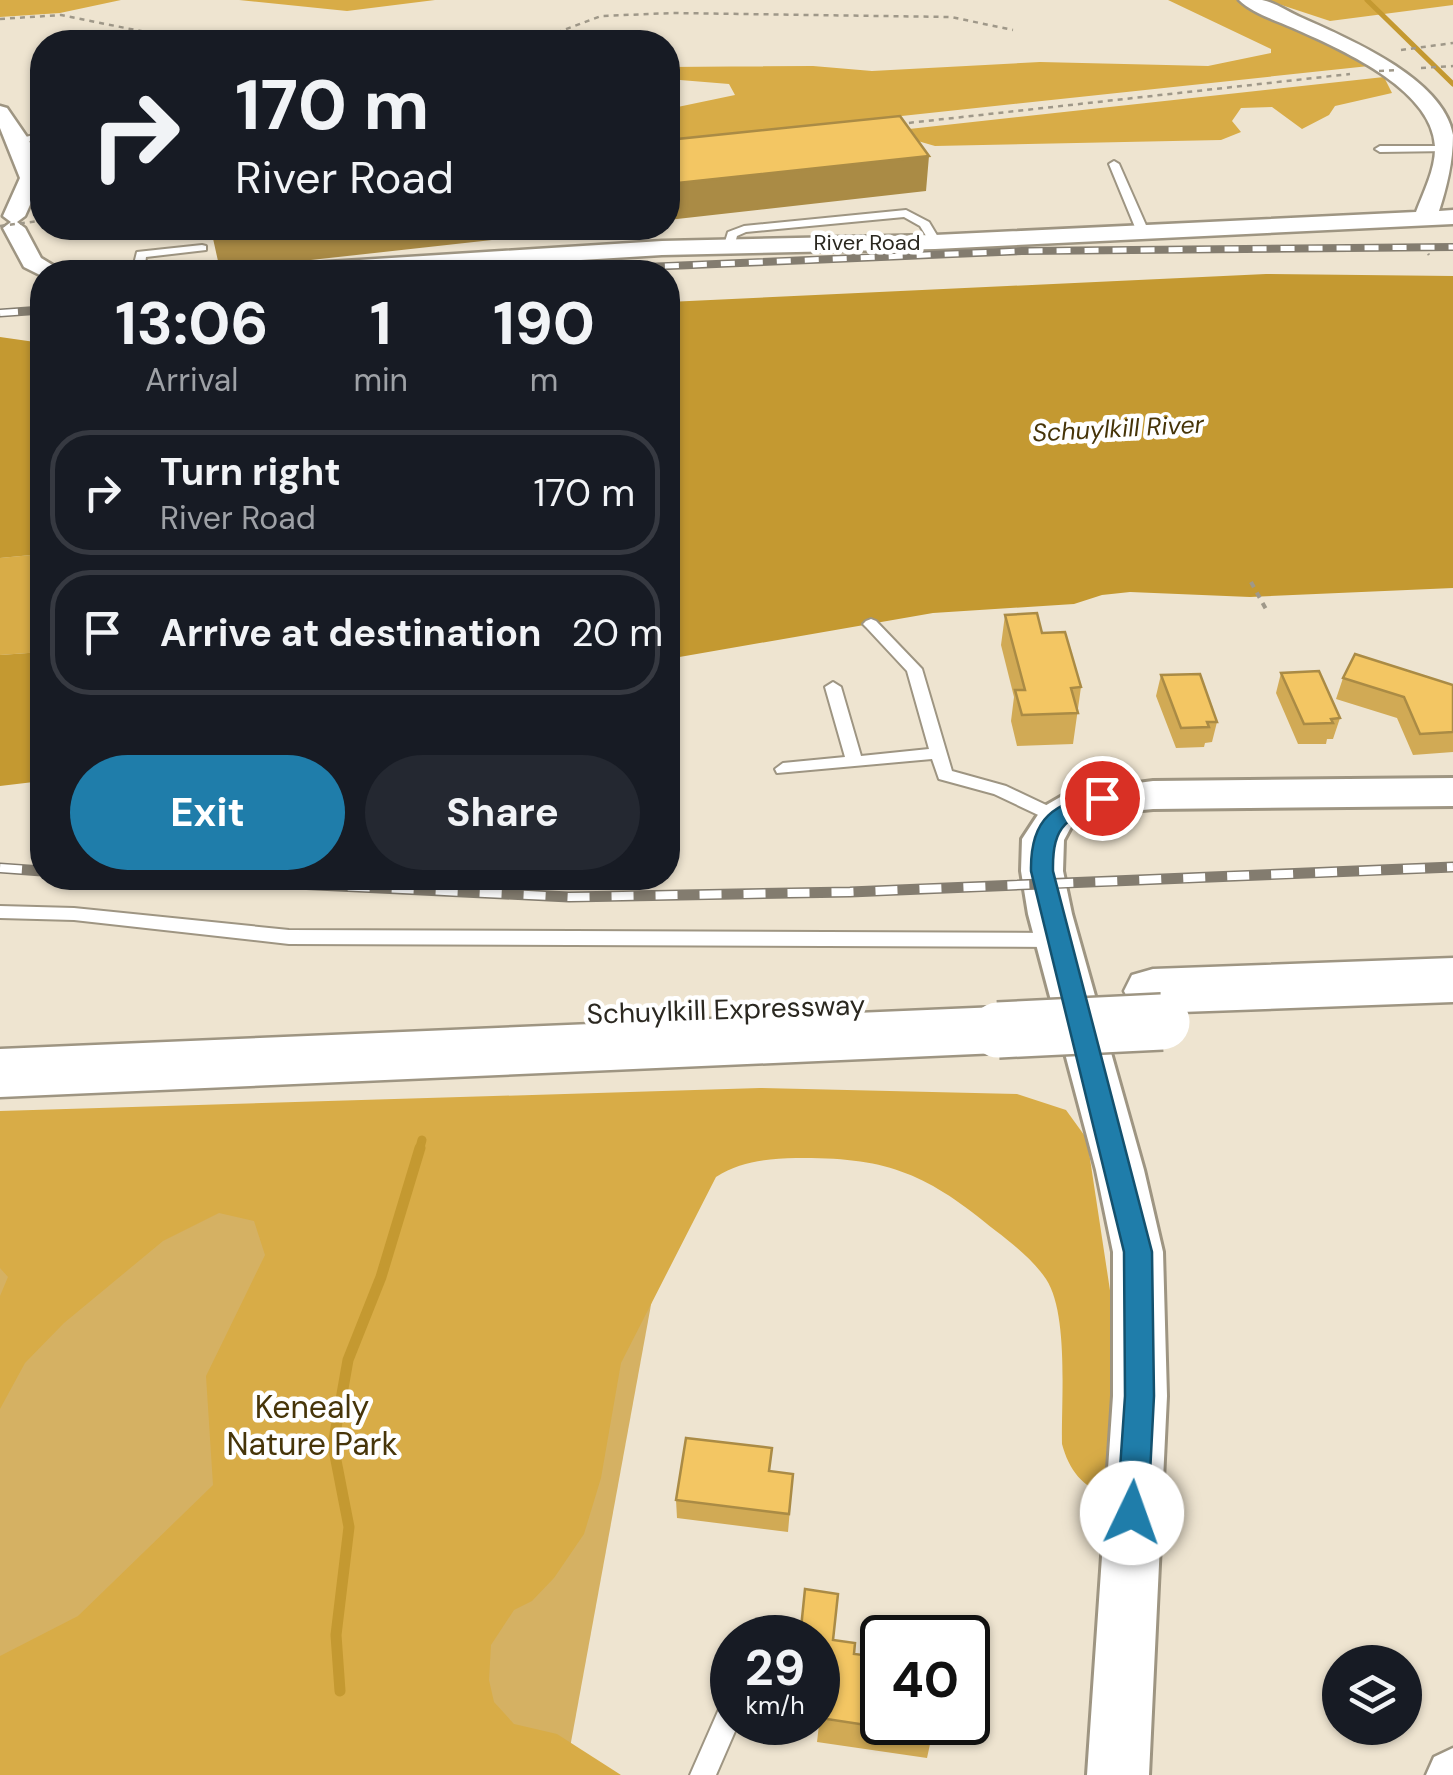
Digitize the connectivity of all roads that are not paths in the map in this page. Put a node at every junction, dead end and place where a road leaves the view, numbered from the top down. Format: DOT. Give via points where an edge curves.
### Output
graph roads {
  1 [pos="1248,0"];
  2 [pos="2,117"];
  3 [pos="30,138"];
  4 [pos="1447,139"];
  5 [pos="18,140"];
  6 [pos="1380,149"];
  7 [pos="1114,164"];
  8 [pos="1426,216"];
  9 [pos="1453,216"];
  10 [pos="8,218"];
  11 [pos="1143,232"];
  12 [pos="202,248"];
  13 [pos="31,260"];
  14 [pos="140,260"];
  15 [pos="480,260"];
  16 [pos="871,624"];
  17 [pos="833,687"];
  18 [pos="940,752"];
  19 [pos="855,762"];
  20 [pos="783,769"];
  21 [pos="1453,792"];
  22 [pos="1049,833"];
  23 [pos="0,912"];
  24 [pos="1057,940"];
  25 [pos="1453,980"];
  26 [pos="1158,1007"];
  27 [pos="1453,1012"];
  28 [pos="0,1041"];
  29 [pos="256,1046"];
  30 [pos="0,1073"];
  31 [pos="716,1745"];
  32 [pos="703,1775"];
  33 [pos="1118,1775"];
  1 -- 4 [label="street" via="1418,97"];
  2 -- 5 [label="street"];
  3 -- 5 [label="lane"];
  4 -- 6 [label="lane"];
  4 -- 8 [label="street"];
  5 -- 10 [label="street" via="30,178"];
  7 -- 11 [label="lane"];
  8 -- 9 [label="street, River Road"];
  8 -- 11 [label="street, River Road"];
  10 -- 13 [label="street"];
  11 -- 15 [label="street, River Road"];
  12 -- 14 [label="lane" via="141,254"];
  16 -- 18 [label="lane" via="914,669"];
  17 -- 19 [label="lane"];
  18 -- 19 [label="lane"];
  18 -- 22 [label="lane" via="945,775 1000,790"];
  19 -- 20 [label="lane"];
  21 -- 22 [label="street" via="1128,796 1083,802"];
  22 -- 24 [label="street" via="1044,883"];
  23 -- 24 [label="lane" via="288,937"];
  24 -- 33 [label="street" via="1138,1252 1140,1396"];
  25 -- 26 [label="highway, Schuylkill Expressway"];
  26 -- 27 [label="highway, Schuylkill Expressway"];
  26 -- 29 [label="highway, Schuylkill Expressway, bridge"];
  28 -- 29 [label="highway, Schuylkill Expressway"];
  29 -- 30 [label="highway, Schuylkill Expressway"];
  31 -- 32 [label="lane"];
}
